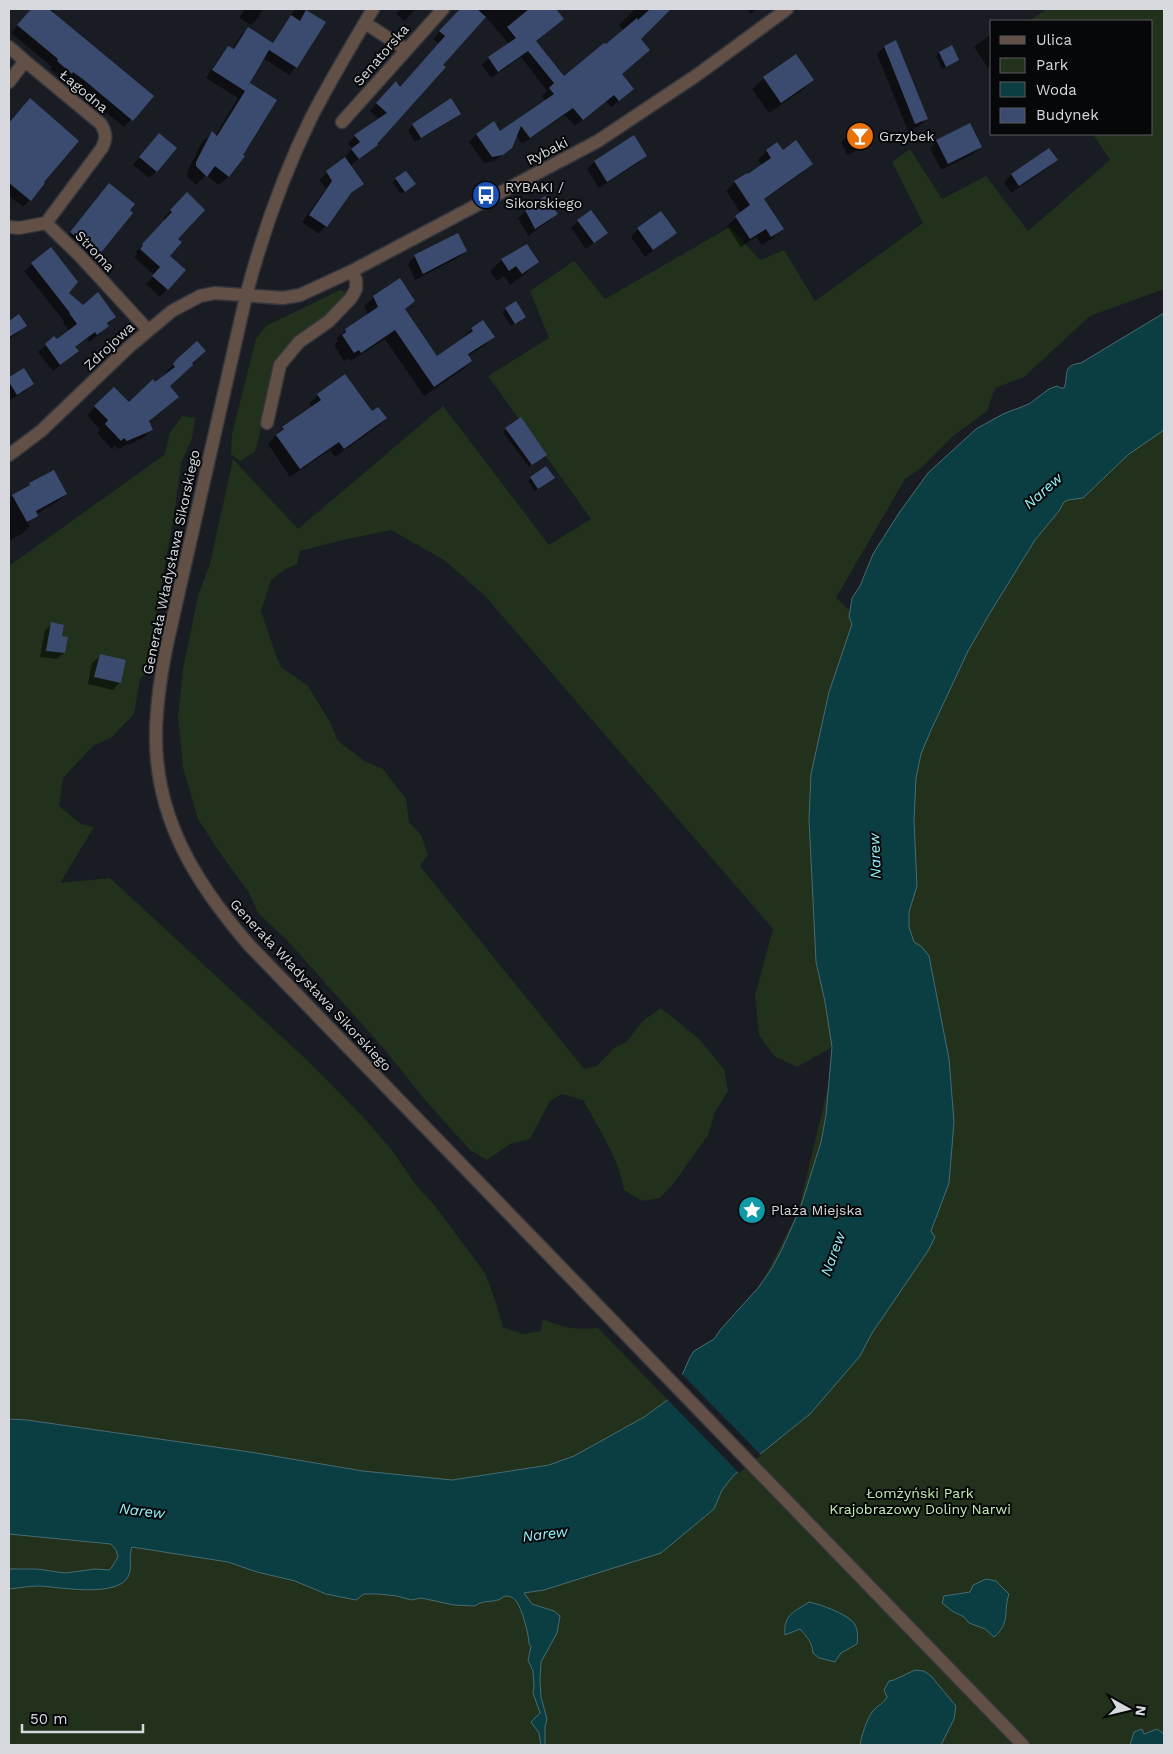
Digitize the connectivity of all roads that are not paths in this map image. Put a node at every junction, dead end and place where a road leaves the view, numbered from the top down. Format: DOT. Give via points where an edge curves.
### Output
graph roads {
  1 [pos="373,9"];
  2 [pos="443,9"];
  3 [pos="787,9"];
  4 [pos="365,23"];
  5 [pos="9,47"];
  6 [pos="405,49"];
  7 [pos="25,61"];
  8 [pos="9,82"];
  9 [pos="342,122"];
  10 [pos="46,223"];
  11 [pos="9,227"];
  12 [pos="352,271"];
  13 [pos="246,296"];
  14 [pos="148,330"];
  15 [pos="267,423"];
  16 [pos="9,455"];
  17 [pos="1023,1745"];
  1 -- 4 [label="street, Generała Władysława Sikorskiego"];
  2 -- 6 [label="street, Senatorska"];
  3 -- 12 [label="street, Rybaki" via="604,137"];
  4 -- 6 [label="street"];
  4 -- 13 [label="street, Generała Władysława Sikorskiego" via="295,152 259,246"];
  5 -- 7 [label="street, Łagodna"];
  6 -- 9 [label="street, Senatorska"];
  7 -- 8 [label="street"];
  7 -- 10 [label="street, Łagodna" via="101,124 106,133 102,148"];
  10 -- 11 [label="street"];
  10 -- 14 [label="street, Stroma"];
  12 -- 13 [label="street, Rybaki" via="300,295 283,298"];
  12 -- 15 [label="street" via="356,289 351,298 329,320 299,342 280,365"];
  13 -- 14 [label="street, Zdrojowa" via="215,293 200,296 172,311"];
  13 -- 17 [label="street, Generała Władysława Sikorskiego" via="160,679 157,760 169,817 193,872 238,932"];
  14 -- 16 [label="street, Zdrojowa" via="41,431"];
}
